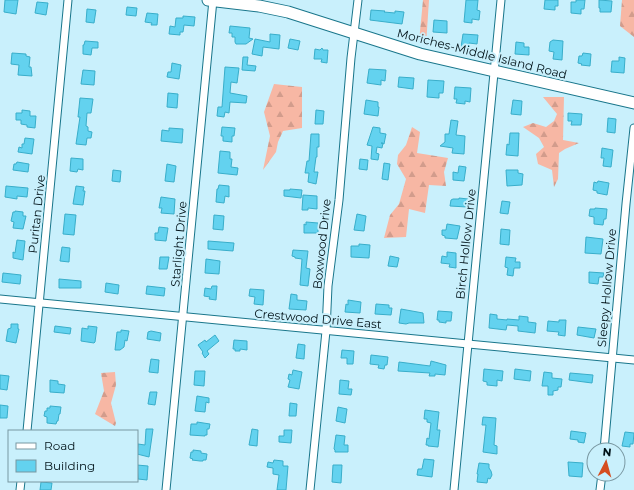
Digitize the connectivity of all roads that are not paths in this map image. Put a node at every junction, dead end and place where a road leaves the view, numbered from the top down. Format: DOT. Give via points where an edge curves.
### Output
graph roads {
  1 [pos="68,0"];
  2 [pos="211,0"];
  3 [pos="358,0"];
  4 [pos="501,0"];
  5 [pos="354,33"];
  6 [pos="494,70"];
  7 [pos="634,103"];
  8 [pos="634,128"];
  9 [pos="0,299"];
  10 [pos="39,302"];
  11 [pos="182,317"];
  12 [pos="326,331"];
  13 [pos="468,344"];
  14 [pos="611,358"];
  15 [pos="634,360"];
  16 [pos="26,430"];
  17 [pos="605,442"];
  18 [pos="166,490"];
  19 [pos="310,490"];
  20 [pos="454,490"];
  1 -- 10 [label="street, Puritan Drive"];
  2 -- 5 [label="main road, Moriches-Middle Island Road" via="273,9"];
  2 -- 11 [label="street, Starlight Drive"];
  3 -- 5 [label="street, Boxwood Drive"];
  4 -- 6 [label="street, Birch Hollow Drive"];
  5 -- 6 [label="main road, Moriches-Middle Island Road" via="420,54"];
  5 -- 12 [label="street, Boxwood Drive" via="339,200 328,286"];
  6 -- 7 [label="main road, Moriches-Middle Island Road"];
  6 -- 13 [label="street, Birch Hollow Drive"];
  8 -- 14 [label="street, Sleepy Hollow Drive"];
  9 -- 10 [label="street, Crestwood Drive East"];
  10 -- 11 [label="street, Crestwood Drive East"];
  10 -- 16 [label="street, Puritan Drive"];
  11 -- 12 [label="street, Crestwood Drive East"];
  11 -- 18 [label="street, Starlight Drive"];
  12 -- 13 [label="street, Crestwood Drive East"];
  12 -- 19 [label="street, Boxwood Drive"];
  13 -- 14 [label="street, Crestwood Drive East"];
  13 -- 20 [label="street, Birch Hollow Drive"];
  14 -- 15 [label="street, Crestwood Drive East"];
  14 -- 17 [label="street, Sleepy Hollow Drive"];
}
